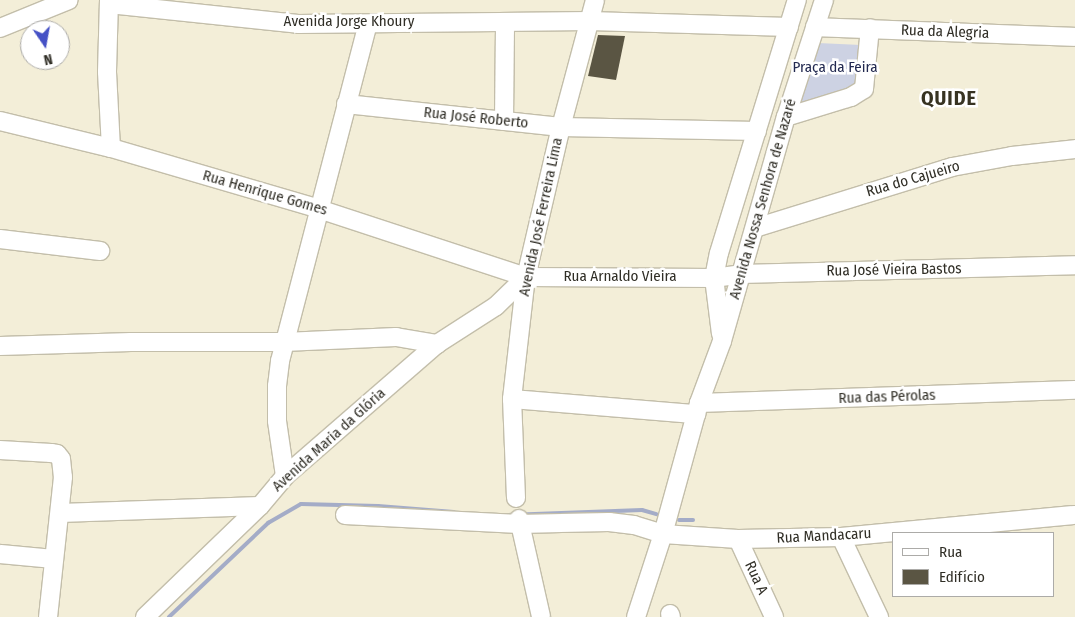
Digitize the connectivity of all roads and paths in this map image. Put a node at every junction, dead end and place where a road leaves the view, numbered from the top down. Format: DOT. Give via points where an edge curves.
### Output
graph roads {
  1 [pos="69,0"];
  2 [pos="595,0"];
  3 [pos="797,0"];
  4 [pos="824,0"];
  5 [pos="109,2"];
  6 [pos="590,21"];
  7 [pos="505,22"];
  8 [pos="368,24"];
  9 [pos="789,27"];
  10 [pos="815,27"];
  11 [pos="0,28"];
  12 [pos="870,28"];
  13 [pos="1075,37"];
  14 [pos="346,104"];
  15 [pos="786,117"];
  16 [pos="504,120"];
  17 [pos="0,121"];
  18 [pos="561,127"];
  19 [pos="757,131"];
  20 [pos="110,148"];
  21 [pos="1075,149"];
  22 [pos="319,209"];
  23 [pos="755,228"];
  24 [pos="0,239"];
  25 [pos="100,251"];
  26 [pos="1075,265"];
  27 [pos="741,274"];
  28 [pos="526,277"];
  29 [pos="714,278"];
  30 [pos="722,341"];
  31 [pos="284,342"];
  32 [pos="437,344"];
  33 [pos="0,346"];
  34 [pos="1075,390"];
  35 [pos="512,399"];
  36 [pos="698,409"];
  37 [pos="0,450"];
  38 [pos="286,476"];
  39 [pos="516,498"];
  40 [pos="260,506"];
  41 [pos="60,513"];
  42 [pos="345,515"];
  43 [pos="1075,515"];
  44 [pos="519,522"];
  45 [pos="892,532"];
  46 [pos="894,532"];
  47 [pos="663,534"];
  48 [pos="841,537"];
  49 [pos="738,539"];
  50 [pos="0,554"];
  51 [pos="53,559"];
  52 [pos="48,617"];
  53 [pos="145,617"];
  54 [pos="541,617"];
  55 [pos="636,617"];
  56 [pos="774,617"];
  57 [pos="879,617"];
  1 -- 11 [label="street"];
  2 -- 6 [label="street, Avenida José Ferreira Lima"];
  3 -- 9 [label="street, Avenida Nossa Senhora de Nazaré"];
  4 -- 10 [label="street, Avenida Nossa Senhora de Nazaré"];
  5 -- 8 [label="street, Avenida Jorge Khoury" via="298,24"];
  5 -- 20 [label="street"];
  6 -- 7 [label="street, Avenida Jorge Khoury"];
  6 -- 9 [label="street"];
  6 -- 18 [label="street, Avenida José Ferreira Lima"];
  7 -- 8 [label="street, Avenida Jorge Khoury"];
  7 -- 16 [label="street"];
  8 -- 14 [label="street"];
  9 -- 19 [label="street, Avenida Nossa Senhora de Nazaré"];
  10 -- 12 [label="street, Rua da Alegria"];
  10 -- 15 [label="street, Avenida Nossa Senhora de Nazaré"];
  12 -- 13 [label="street, Rua da Alegria"];
  12 -- 15 [label="street" via="864,89 851,97"];
  14 -- 16 [label="street, Rua José Roberto"];
  14 -- 22 [label="street"];
  15 -- 23 [label="street, Avenida Nossa Senhora de Nazaré"];
  16 -- 18 [label="street, Rua José Roberto"];
  17 -- 20 [label="street, Rua Henrique Gomes"];
  18 -- 19 [label="street, Rua José Roberto"];
  18 -- 28 [label="street, Avenida José Ferreira Lima"];
  19 -- 29 [label="street, Avenida Nossa Senhora de Nazaré"];
  20 -- 22 [label="street, Rua Henrique Gomes"];
  21 -- 23 [label="street, Rua do Cajueiro" via="952,167"];
  22 -- 28 [label="street, Rua Henrique Gomes"];
  22 -- 31 [label="street"];
  23 -- 27 [label="street, Avenida Nossa Senhora de Nazaré"];
  24 -- 25 [label="street"];
  26 -- 27 [label="street, Rua José Vieira Bastos"];
  27 -- 29 [label="street, Rua José Vieira Bastos"];
  27 -- 30 [label="street, Avenida Nossa Senhora de Nazaré"];
  28 -- 29 [label="street, Rua Arnaldo Vieira"];
  28 -- 32 [label="street, Avenida Maria da Glória" via="496,306"];
  28 -- 35 [label="street, Avenida José Ferreira Lima"];
  29 -- 30 [label="street, Avenida Nossa Senhora de Nazaré"];
  30 -- 36 [label="street, Avenida Nossa Senhora de Nazaré"];
  31 -- 32 [label="street" via="396,337"];
  31 -- 33 [label="street"];
  31 -- 38 [label="street" via="277,386 277,421"];
  32 -- 38 [label="street, Avenida Maria da Glória"];
  34 -- 36 [label="street, Rua das Pérolas"];
  35 -- 36 [label="street, Rua das Pérolas"];
  35 -- 39 [label="street, Avenida José Ferreira Lima"];
  36 -- 47 [label="street, Avenida Nossa Senhora de Nazaré"];
  37 -- 41 [label="street" via="57,454 63,466"];
  38 -- 40 [label="street, Avenida Maria da Glória"];
  40 -- 41 [label="street"];
  40 -- 53 [label="street, Avenida Maria da Glória"];
  41 -- 51 [label="street"];
  42 -- 44 [label="street, Rua Mandacaru"];
  43 -- 46 [label="street, Rua Mandacaru"];
  44 -- 47 [label="street, Rua Mandacaru" via="609,522"];
  44 -- 54 [label="street"];
  45 -- 48 [label="street, Rua Mandacaru"];
  47 -- 49 [label="street, Rua Mandacaru"];
  47 -- 55 [label="street, Avenida Nossa Senhora de Nazaré"];
  48 -- 49 [label="street, Rua Mandacaru"];
  48 -- 57 [label="street"];
  49 -- 56 [label="street, Rua A"];
  50 -- 51 [label="street"];
  51 -- 52 [label="street"];
}
